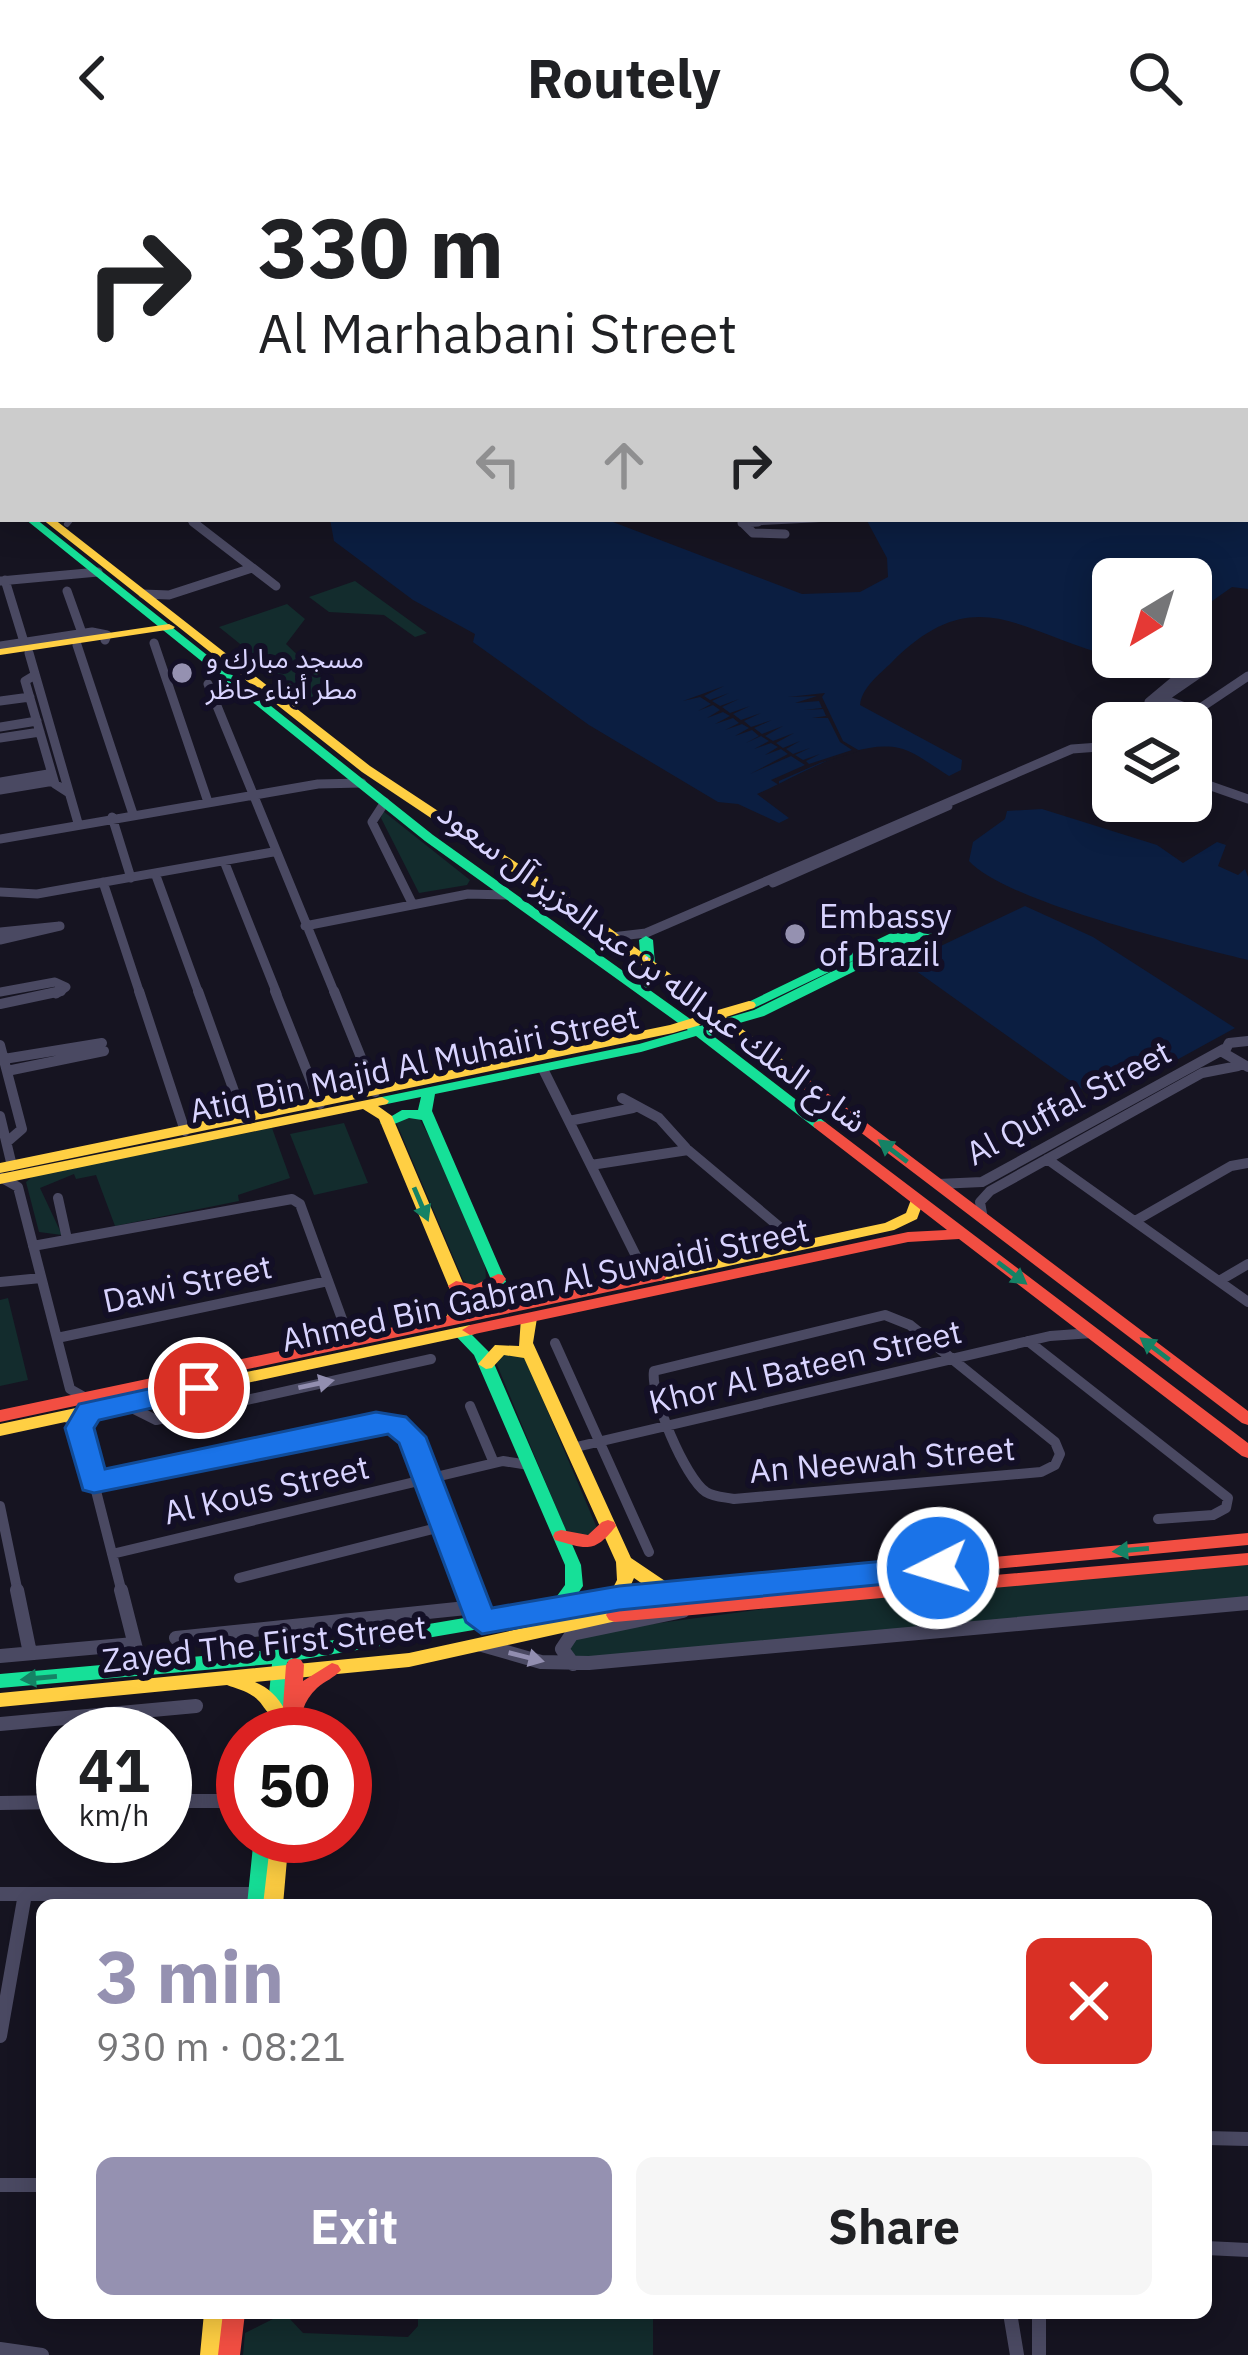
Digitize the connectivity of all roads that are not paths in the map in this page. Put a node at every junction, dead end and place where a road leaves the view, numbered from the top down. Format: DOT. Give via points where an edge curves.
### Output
graph roads {
  1 [pos="33,522"];
  2 [pos="51,522"];
  3 [pos="67,522"];
  4 [pos="193,522"];
  5 [pos="742,522"];
  6 [pos="785,534"];
  7 [pos="78,565"];
  8 [pos="252,568"];
  9 [pos="3,580"];
  10 [pos="276,586"];
  11 [pos="68,591"];
  12 [pos="143,594"];
  13 [pos="160,606"];
  14 [pos="167,627"];
  15 [pos="137,630"];
  16 [pos="106,638"];
  17 [pos="79,639"];
  18 [pos="183,640"];
  19 [pos="202,640"];
  20 [pos="154,644"];
  21 [pos="29,647"];
  22 [pos="0,652"];
  23 [pos="35,675"];
  24 [pos="1248,676"];
  25 [pos="208,684"];
  26 [pos="238,691"];
  27 [pos="29,693"];
  28 [pos="0,698"];
  29 [pos="214,698"];
  30 [pos="1159,699"];
  31 [pos="1155,702"];
  32 [pos="1167,702"];
  33 [pos="1210,702"];
  34 [pos="0,727"];
  35 [pos="38,727"];
  36 [pos="0,738"];
  37 [pos="1092,749"];
  38 [pos="1092,752"];
  39 [pos="339,765"];
  40 [pos="53,777"];
  41 [pos="362,783"];
  42 [pos="318,784"];
  43 [pos="1212,784"];
  44 [pos="0,786"];
  45 [pos="69,793"];
  46 [pos="251,795"];
  47 [pos="1248,796"];
  48 [pos="945,800"];
  49 [pos="208,802"];
  50 [pos="380,808"];
  51 [pos="133,814"];
  52 [pos="112,818"];
  53 [pos="78,823"];
  54 [pos="0,839"];
  55 [pos="868,841"];
  56 [pos="273,852"];
  57 [pos="224,861"];
  58 [pos="155,873"];
  59 [pos="477,874"];
  60 [pos="130,878"];
  61 [pos="103,882"];
  62 [pos="0,892"];
  63 [pos="468,894"];
  64 [pos="507,895"];
  65 [pos="413,905"];
  66 [pos="304,926"];
  67 [pos="2,935"];
  68 [pos="612,937"];
  69 [pos="646,940"];
  70 [pos="578,942"];
  71 [pos="627,948"];
  72 [pos="648,964"];
  73 [pos="629,979"];
  74 [pos="0,992"];
  75 [pos="688,996"];
  76 [pos="656,999"];
  77 [pos="0,1004"];
  78 [pos="758,1008"];
  79 [pos="706,1025"];
  80 [pos="1248,1041"];
  81 [pos="639,1043"];
  82 [pos="0,1045"];
  83 [pos="103,1047"];
  84 [pos="756,1048"];
  85 [pos="1224,1049"];
  86 [pos="725,1054"];
  87 [pos="5,1065"];
  88 [pos="1245,1067"];
  89 [pos="544,1069"];
  90 [pos="794,1077"];
  91 [pos="429,1092"];
  92 [pos="622,1098"];
  93 [pos="371,1099"];
  94 [pos="320,1104"];
  95 [pos="636,1107"];
  96 [pos="0,1116"];
  97 [pos="427,1116"];
  98 [pos="275,1118"];
  99 [pos="244,1119"];
  100 [pos="569,1121"];
  101 [pos="388,1123"];
  102 [pos="227,1128"];
  103 [pos="185,1131"];
  104 [pos="7,1142"];
  105 [pos="688,1150"];
  106 [pos="1048,1159"];
  107 [pos="1248,1163"];
  108 [pos="591,1165"];
  109 [pos="31,1172"];
  110 [pos="4,1173"];
  111 [pos="935,1183"];
  112 [pos="989,1185"];
  113 [pos="18,1187"];
  114 [pos="58,1198"];
  115 [pos="916,1200"];
  116 [pos="983,1220"];
  117 [pos="1135,1221"];
  118 [pos="962,1234"];
  119 [pos="67,1239"];
  120 [pos="801,1245"];
  121 [pos="33,1246"];
  122 [pos="1024,1250"];
  123 [pos="1045,1251"];
  124 [pos="1248,1264"];
  125 [pos="40,1273"];
  126 [pos="647,1278"];
  127 [pos="498,1279"];
  128 [pos="328,1281"];
  129 [pos="1219,1281"];
  130 [pos="0,1282"];
  131 [pos="456,1286"];
  132 [pos="1248,1301"];
  133 [pos="525,1311"];
  134 [pos="1062,1311"];
  135 [pos="458,1326"];
  136 [pos="1091,1334"];
  137 [pos="1050,1336"];
  138 [pos="57,1338"];
  139 [pos="350,1341"];
  140 [pos="1028,1341"];
  141 [pos="556,1343"];
  142 [pos="394,1346"];
  143 [pos="530,1353"];
  144 [pos="322,1354"];
  145 [pos="431,1359"];
  146 [pos="953,1359"];
  147 [pos="486,1364"];
  148 [pos="273,1365"];
  149 [pos="384,1370"];
  150 [pos="70,1389"];
  151 [pos="124,1404"];
  152 [pos="88,1405"];
  153 [pos="470,1406"];
  154 [pos="55,1412"];
  155 [pos="0,1416"];
  156 [pos="1248,1419"];
  157 [pos="670,1425"];
  158 [pos="80,1428"];
  159 [pos="0,1430"];
  160 [pos="599,1442"];
  161 [pos="522,1448"];
  162 [pos="572,1448"];
  163 [pos="1248,1452"];
  164 [pos="498,1462"];
  165 [pos="530,1465"];
  166 [pos="427,1479"];
  167 [pos="94,1482"];
  168 [pos="1,1513"];
  169 [pos="1158,1519"];
  170 [pos="445,1526"];
  171 [pos="608,1526"];
  172 [pos="561,1536"];
  173 [pos="1248,1539"];
  174 [pos="649,1552"];
  175 [pos="112,1554"];
  176 [pos="1248,1559"];
  177 [pos="624,1562"];
  178 [pos="239,1578"];
  179 [pos="16,1583"];
  180 [pos="0,1584"];
  181 [pos="672,1592"];
  182 [pos="619,1598"];
  183 [pos="1248,1604"];
  184 [pos="559,1606"];
  185 [pos="687,1609"];
  186 [pos="479,1615"];
  187 [pos="592,1617"];
  188 [pos="176,1638"];
  189 [pos="479,1644"];
  190 [pos="135,1646"];
  191 [pos="30,1653"];
  192 [pos="0,1656"];
  193 [pos="288,1664"];
  194 [pos="573,1664"];
  195 [pos="153,1667"];
  196 [pos="341,1667"];
  197 [pos="117,1671"];
  198 [pos="224,1678"];
  199 [pos="0,1682"];
  200 [pos="23,1698"];
  201 [pos="0,1700"];
  202 [pos="196,1706"];
  203 [pos="281,1707"];
  204 [pos="284,1707"];
  205 [pos="286,1707"];
  206 [pos="4,1724"];
  207 [pos="36,1802"];
  208 [pos="0,1803"];
  209 [pos="260,1863"];
  210 [pos="277,1863"];
  211 [pos="0,1894"];
  212 [pos="26,1894"];
  213 [pos="150,1899"];
  214 [pos="257,1899"];
  215 [pos="274,1899"];
  216 [pos="0,2036"];
  217 [pos="1212,2138"];
  218 [pos="1248,2139"];
  219 [pos="36,2185"];
  220 [pos="0,2186"];
  221 [pos="1212,2248"];
  222 [pos="1248,2250"];
  223 [pos="214,2319"];
  224 [pos="233,2319"];
  225 [pos="1011,2319"];
  226 [pos="1039,2319"];
  227 [pos="0,2350"];
  228 [pos="42,2355"];
  229 [pos="211,2355"];
  230 [pos="229,2355"];
  231 [pos="1017,2355"];
  232 [pos="1039,2355"];
  1 -- 7 [label="main road, شارع الملك عبدالله بن عبدالعزيز آل سعود"];
  2 -- 12 [label="main road, شارع الملك عبدالله بن عبدالعزيز آل سعود"];
  3 -- 12 [label="main road"];
  4 -- 8 [label="street"];
  5 -- 6 [label="street" via="753,533"];
  7 -- 9 [label="street"];
  7 -- 13 [label="main road, شارع الملك عبدالله بن عبدالعزيز آل سعود"];
  8 -- 10 [label="street"];
  8 -- 13 [label="street"];
  9 -- 21 [label="street"];
  11 -- 17 [label="street"];
  12 -- 13 [label="main road, شارع الملك عبدالله بن عبدالعزيز آل سعود"];
  13 -- 14 [label="main road, شارع الملك عبدالله بن عبدالعزيز آل سعود"];
  13 -- 15 [label="main road"];
  13 -- 19 [label="main road, شارع الملك عبدالله بن عبدالعزيز آل سعود"];
  14 -- 15 [label="main road"];
  14 -- 18 [label="main road, شارع الملك عبدالله بن عبدالعزيز آل سعود"];
  14 -- 19 [label="main road"];
  15 -- 16 [label="main road"];
  16 -- 17 [label="main road"];
  16 -- 18 [label="main road"];
  16 -- 21 [label="main road"];
  17 -- 21 [label="main road"];
  17 -- 51 [label="street"];
  18 -- 26 [label="main road, شارع الملك عبدالله بن عبدالعزيز آل سعود"];
  19 -- 68 [label="main road, شارع الملك عبدالله بن عبدالعزيز آل سعود" via="376,776"];
  20 -- 49 [label="street"];
  21 -- 22 [label="main road"];
  21 -- 23 [label="street"];
  23 -- 27 [label="street" via="25,680"];
  23 -- 45 [label="street"];
  24 -- 33 [label="street"];
  25 -- 29 [label="street"];
  26 -- 29 [label="street"];
  26 -- 39 [label="main road, شارع الملك عبدالله بن عبدالعزيز آل سعود"];
  27 -- 28 [label="street"];
  27 -- 35 [label="street"];
  29 -- 46 [label="street"];
  30 -- 30 [label="street" via="1204,670 1204,665 1192,666"];
  30 -- 31 [label="street"];
  30 -- 32 [label="street"];
  34 -- 35 [label="street"];
  35 -- 36 [label="street"];
  35 -- 40 [label="street"];
  37 -- 48 [label="street" via="1072,749"];
  38 -- 55 [label="street"];
  39 -- 41 [label="main road, شارع الملك عبدالله بن عبدالعزيز آل سعود"];
  39 -- 42 [label="street"];
  40 -- 44 [label="street"];
  40 -- 45 [label="street"];
  41 -- 42 [label="street"];
  41 -- 50 [label="main road, شارع الملك عبدالله بن عبدالعزيز آل سعود"];
  42 -- 46 [label="street"];
  43 -- 47 [label="street"];
  45 -- 53 [label="street"];
  46 -- 49 [label="street"];
  46 -- 56 [label="street"];
  48 -- 55 [label="street"];
  48 -- 68 [label="street" via="646,933"];
  49 -- 51 [label="street"];
  50 -- 59 [label="main road, شارع الملك عبدالله بن عبدالعزيز آل سعود"];
  50 -- 65 [label="street" via="373,824"];
  51 -- 52 [label="street"];
  52 -- 53 [label="street"];
  52 -- 60 [label="street"];
  53 -- 54 [label="street"];
  55 -- 69 [label="street"];
  56 -- 57 [label="street"];
  56 -- 66 [label="street"];
  57 -- 58 [label="street"];
  57 -- 94 [label="street"];
  58 -- 60 [label="street"];
  58 -- 99 [label="street"];
  59 -- 63 [label="street"];
  59 -- 64 [label="main road, شارع الملك عبدالله بن عبدالعزيز آل سعود"];
  60 -- 61 [label="street"];
  61 -- 62 [label="street"];
  61 -- 103 [label="street"];
  63 -- 64 [label="street"];
  63 -- 65 [label="street"];
  64 -- 70 [label="main road, شارع الملك عبدالله بن عبدالعزيز آل سعود"];
  65 -- 66 [label="street"];
  66 -- 93 [label="street"];
  67 -- 67 [label="street" via="60,926"];
  68 -- 71 [label="main road, شارع الملك عبدالله بن عبدالعزيز آل سعود"];
  69 -- 71 [label="street"];
  69 -- 72 [label="main road"];
  70 -- 71 [label="main road"];
  70 -- 73 [label="main road, شارع الملك عبدالله بن عبدالعزيز آل سعود"];
  71 -- 72 [label="main road, شارع الملك عبدالله بن عبدالعزيز آل سعود"];
  72 -- 75 [label="main road, شارع الملك عبدالله بن عبدالعزيز آل سعود"];
  73 -- 76 [label="main road, شارع الملك عبدالله بن عبدالعزيز آل سعود"];
  73 -- 79 [label="main road"];
  74 -- 77 [label="street" via="66,987"];
  75 -- 78 [label="main road"];
  75 -- 79 [label="main road, شارع الملك عبدالله بن عبدالعزيز آل سعود"];
  76 -- 79 [label="main road, شارع الملك عبدالله بن عبدالعزيز آل سعود"];
  76 -- 81 [label="main road" via="658,1026"];
  78 -- 78 [label="main road, Atiq Bin Majid Al Muhairi Street" via="930,927 919,925"];
  78 -- 79 [label="main road, Atiq Bin Majid Al Muhairi Street"];
  78 -- 84 [label="main road"];
  79 -- 81 [label="main road, Atiq Bin Majid Al Muhairi Street"];
  79 -- 84 [label="main road, شارع الملك عبدالله بن عبدالعزيز آل سعود"];
  79 -- 86 [label="main road, شارع الملك عبدالله بن عبدالعزيز آل سعود"];
  79 -- 90 [label="main road"];
  80 -- 85 [label="street, Al Quffal Street"];
  81 -- 86 [label="main road"];
  81 -- 89 [label="main road, Atiq Bin Majid Al Muhairi Street"];
  81 -- 93 [label="main road, Atiq Bin Majid Al Muhairi Street"];
  82 -- 87 [label="street"];
  83 -- 87 [label="street"];
  84 -- 90 [label="main road, شارع الملك عبدالله بن عبدالعزيز آل سعود"];
  85 -- 88 [label="street"];
  85 -- 112 [label="street, Al Quffal Street"];
  86 -- 115 [label="main road, شارع الملك عبدالله بن عبدالعزيز آل سعود"];
  87 -- 104 [label="street" via="22,1129"];
  88 -- 106 [label="street, Al Quffal Street" via="1202,1073"];
  89 -- 91 [label="main road, Atiq Bin Majid Al Muhairi Street"];
  89 -- 100 [label="street"];
  111 -- 90 [label="main road, شارع الملك عبدالله بن عبدالعزيز آل سعود, one-way"];
  91 -- 93 [label="main road, Atiq Bin Majid Al Muhairi Street"];
  91 -- 97 [label="main road"];
  92 -- 95 [label="street"];
  93 -- 94 [label="main road, Atiq Bin Majid Al Muhairi Street"];
  93 -- 98 [label="main road, Atiq Bin Majid Al Muhairi Street"];
  93 -- 101 [label="main road"];
  94 -- 98 [label="main road, Atiq Bin Majid Al Muhairi Street"];
  95 -- 100 [label="street"];
  95 -- 105 [label="street" via="659,1118"];
  96 -- 104 [label="street"];
  97 -- 101 [label="main road" via="407,1113"];
  97 -- 127 [label="main road" via="454,1162"];
  98 -- 99 [label="main road, Atiq Bin Majid Al Muhairi Street"];
  98 -- 102 [label="main road, Atiq Bin Majid Al Muhairi Street"];
  99 -- 102 [label="main road, Atiq Bin Majid Al Muhairi Street"];
  100 -- 108 [label="street"];
  101 -- 131 [label="main road, one-way"];
  102 -- 103 [label="main road, Atiq Bin Majid Al Muhairi Street"];
  102 -- 109 [label="main road, Atiq Bin Majid Al Muhairi Street"];
  103 -- 110 [label="main road, Atiq Bin Majid Al Muhairi Street"];
  104 -- 110 [label="street"];
  105 -- 108 [label="street"];
  105 -- 120 [label="street"];
  106 -- 112 [label="street, Al Quffal Street"];
  106 -- 117 [label="street"];
  107 -- 117 [label="street"];
  108 -- 126 [label="street"];
  109 -- 110 [label="main road, Atiq Bin Majid Al Muhairi Street"];
  109 -- 113 [label="street"];
  110 -- 113 [label="street"];
  111 -- 112 [label="street, Al Quffal Street"];
  111 -- 116 [label="main road, شارع الملك عبدالله بن عبدالعزيز آل سعود"];
  112 -- 116 [label="street, Al Quffal Street"];
  113 -- 121 [label="street"];
  114 -- 119 [label="street"];
  115 -- 118 [label="main road, شارع الملك عبدالله بن عبدالعزيز آل سعود"];
  115 -- 120 [label="main road, Ahmed Bin Gabran Al Suwaidi Street" via="915,1212 899,1224"];
  116 -- 122 [label="main road, شارع الملك عبدالله بن عبدالعزيز آل سعود"];
  117 -- 129 [label="street"];
  118 -- 133 [label="main road, Ahmed Bin Gabran Al Suwaidi Street" via="928,1233"];
  118 -- 134 [label="main road, شارع الملك عبدالله بن عبدالعزيز آل سعود, one-way"];
  119 -- 121 [label="street"];
  119 -- 128 [label="street" via="288,1198 300,1204"];
  120 -- 126 [label="main road, Ahmed Bin Gabran Al Suwaidi Street"];
  121 -- 125 [label="street"];
  122 -- 123 [label="main road"];
  156 -- 122 [label="main road, شارع الملك عبدالله بن عبدالعزيز آل سعود, one-way"];
  124 -- 129 [label="street"];
  125 -- 130 [label="street"];
  125 -- 138 [label="street"];
  126 -- 133 [label="main road, Ahmed Bin Gabran Al Suwaidi Street"];
  127 -- 131 [label="main road" via="477,1291"];
  127 -- 133 [label="main road"];
  128 -- 138 [label="street, Dawi Street"];
  128 -- 139 [label="street"];
  129 -- 132 [label="street"];
  131 -- 135 [label="main road"];
  133 -- 135 [label="main road, Ahmed Bin Gabran Al Suwaidi Street"];
  133 -- 143 [label="main road"];
  134 -- 136 [label="main road, شارع الملك عبدالله بن عبدالعزيز آل سعود"];
  134 -- 137 [label="street"];
  135 -- 139 [label="main road, Ahmed Bin Gabran Al Suwaidi Street"];
  135 -- 142 [label="main road, Ahmed Bin Gabran Al Suwaidi Street"];
  135 -- 147 [label="main road"];
  136 -- 137 [label="street, Khor Al Bateen Street"];
  136 -- 163 [label="main road, شارع الملك عبدالله بن عبدالعزيز آل سعود"];
  137 -- 140 [label="street, Khor Al Bateen Street"];
  138 -- 150 [label="street"];
  139 -- 144 [label="main road, Ahmed Bin Gabran Al Suwaidi Street"];
  140 -- 146 [label="street, Khor Al Bateen Street"];
  140 -- 169 [label="street" via="1228,1498 1217,1514"];
  141 -- 160 [label="street"];
  142 -- 144 [label="main road, Ahmed Bin Gabran Al Suwaidi Street"];
  142 -- 149 [label="street"];
  143 -- 147 [label="main road" via="501,1349"];
  143 -- 162 [label="main road"];
  144 -- 148 [label="main road, Ahmed Bin Gabran Al Suwaidi Street"];
  145 -- 149 [label="street"];
  146 -- 157 [label="street, Khor Al Bateen Street"];
  146 -- 157 [label="street" via="901,1319 868,1316 658,1368 650,1384"];
  146 -- 157 [label="street, An Neewah Street" via="1054,1442 1055,1465 722,1498 697,1486"];
  147 -- 161 [label="main road"];
  148 -- 151 [label="main road, Ahmed Bin Gabran Al Suwaidi Street"];
  148 -- 152 [label="main road, Ahmed Bin Gabran Al Suwaidi Street"];
  151 -- 149 [label="street, one-way" via="156,1420"];
  150 -- 152 [label="street"];
  150 -- 154 [label="street"];
  151 -- 152 [label="main road, Ahmed Bin Gabran Al Suwaidi Street"];
  152 -- 154 [label="main road, Ahmed Bin Gabran Al Suwaidi Street"];
  152 -- 158 [label="street"];
  153 -- 164 [label="street"];
  154 -- 155 [label="main road, Ahmed Bin Gabran Al Suwaidi Street"];
  154 -- 158 [label="street"];
  154 -- 159 [label="main road, Ahmed Bin Gabran Al Suwaidi Street"];
  157 -- 160 [label="street, Khor Al Bateen Street"];
  158 -- 167 [label="street"];
  160 -- 162 [label="street, Khor Al Bateen Street"];
  160 -- 174 [label="street"];
  161 -- 164 [label="street, Al Kous Street"];
  161 -- 165 [label="main road"];
  162 -- 171 [label="main road"];
  164 -- 165 [label="street, Al Kous Street"];
  164 -- 166 [label="street, Al Kous Street"];
  165 -- 172 [label="main road"];
  166 -- 167 [label="street" via="409,1433 382,1423"];
  166 -- 170 [label="street"];
  166 -- 175 [label="street, Al Kous Street"];
  167 -- 175 [label="street"];
  168 -- 179 [label="street"];
  170 -- 178 [label="street"];
  170 -- 186 [label="street"];
  171 -- 172 [label="main road" via="586,1543"];
  171 -- 177 [label="main road"];
  172 -- 184 [label="main road" via="575,1579"];
  173 -- 181 [label="main road, Zayed The First Street, one-way"];
  175 -- 190 [label="street"];
  176 -- 185 [label="main road, Zayed The First Street"];
  177 -- 181 [label="main road"];
  177 -- 182 [label="main road"];
  179 -- 180 [label="street"];
  179 -- 191 [label="street"];
  181 -- 182 [label="main road, Zayed The First Street"];
  182 -- 184 [label="main road, Zayed The First Street"];
  182 -- 187 [label="main road"];
  183 -- 194 [label="street"];
  184 -- 186 [label="main road, Zayed The First Street"];
  185 -- 187 [label="main road, Zayed The First Street"];
  185 -- 194 [label="street" via="572,1634 562,1649"];
  186 -- 188 [label="street"];
  186 -- 193 [label="main road, Zayed The First Street"];
  187 -- 189 [label="main road, Zayed The First Street"];
  189 -- 194 [label="street, one-way"];
  189 -- 196 [label="main road, Zayed The First Street"];
  190 -- 191 [label="street"];
  190 -- 195 [label="street"];
  190 -- 197 [label="street"];
  191 -- 192 [label="street"];
  193 -- 195 [label="main road, Zayed The First Street"];
  193 -- 196 [label="main road, Zayed The First Street"];
  193 -- 198 [label="main road, Zayed The First Street"];
  193 -- 204 [label="main road"];
  195 -- 197 [label="main road, Zayed The First Street"];
  196 -- 205 [label="main road"];
  197 -- 199 [label="main road, Zayed The First Street, one-way"];
  198 -- 200 [label="main road, Zayed The First Street"];
  198 -- 203 [label="main road"];
  200 -- 201 [label="main road, Zayed The First Street"];
  200 -- 206 [label="street"];
  202 -- 206 [label="street"];
  207 -- 208 [label="street"];
  209 -- 214 [label="main road"];
  210 -- 215 [label="main road"];
  211 -- 212 [label="street"];
  212 -- 213 [label="street"];
  212 -- 216 [label="street"];
  213 -- 214 [label="street"];
  217 -- 218 [label="street"];
  219 -- 220 [label="street"];
  221 -- 222 [label="street"];
  223 -- 229 [label="main road"];
  224 -- 230 [label="main road"];
  225 -- 231 [label="street"];
  226 -- 232 [label="street"];
  227 -- 228 [label="street"];
}
